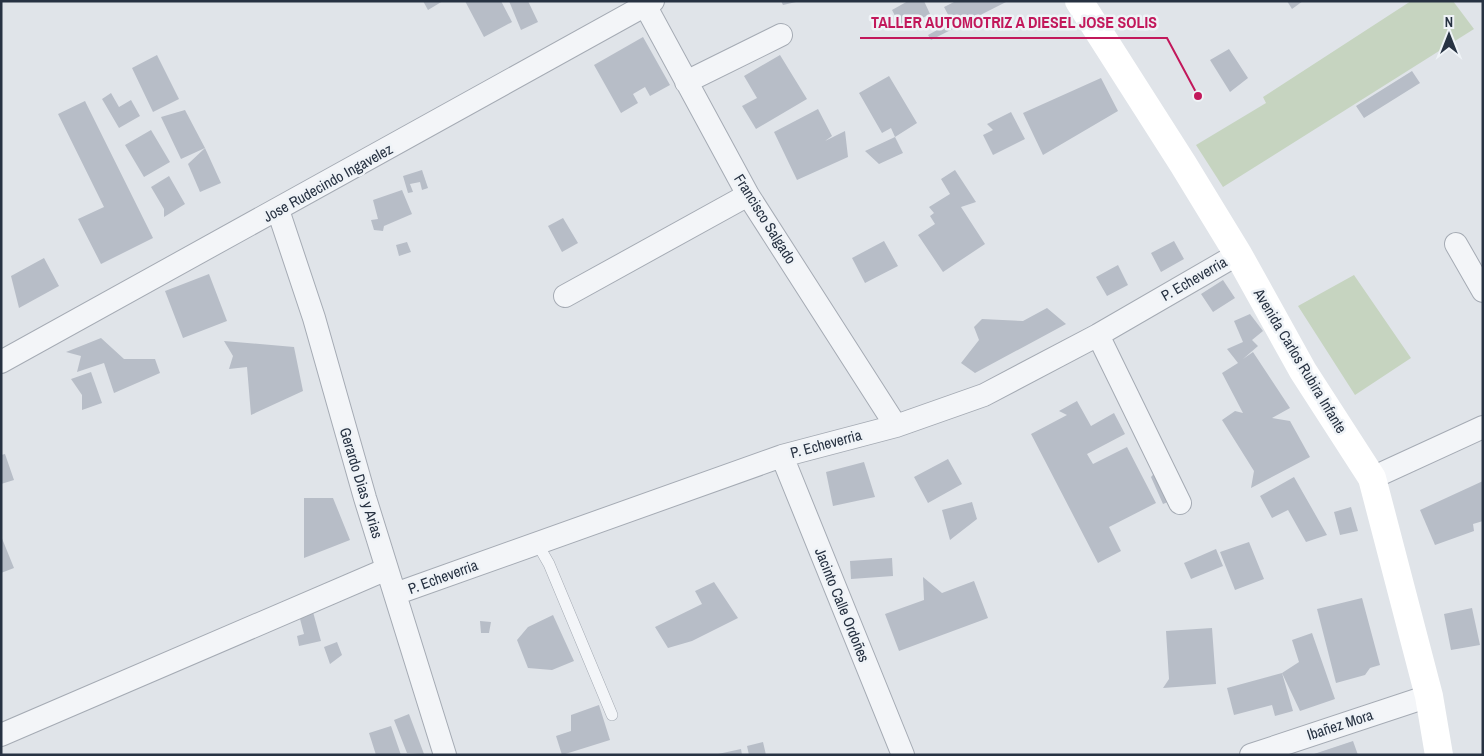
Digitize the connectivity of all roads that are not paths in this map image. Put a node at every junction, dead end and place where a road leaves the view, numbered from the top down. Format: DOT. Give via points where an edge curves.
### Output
graph roads {
  1 [pos="1079,1"];
  2 [pos="649,3"];
  3 [pos="781,35"];
  4 [pos="686,82"];
  5 [pos="748,195"];
  6 [pos="278,210"];
  7 [pos="1456,244"];
  8 [pos="1238,254"];
  9 [pos="1483,291"];
  10 [pos="565,296"];
  11 [pos="1098,335"];
  12 [pos="1,362"];
  13 [pos="896,426"];
  14 [pos="1483,427"];
  15 [pos="782,456"];
  16 [pos="1372,478"];
  17 [pos="1180,503"];
  18 [pos="537,543"];
  19 [pos="387,569"];
  20 [pos="396,594"];
  21 [pos="1429,696"];
  22 [pos="612,715"];
  23 [pos="1,735"];
  24 [pos="445,755"];
  25 [pos="903,755"];
  26 [pos="1251,755"];
  27 [pos="1439,755"];
  1 -- 8 [label="street, Avenida Carlos Rubira Infante"];
  2 -- 4 [label="street, Francisco Salgado"];
  2 -- 6 [label="street, Jose Rudecindo Ingavelez"];
  3 -- 4 [label="street"];
  4 -- 5 [label="street, Francisco Salgado"];
  5 -- 10 [label="street"];
  5 -- 13 [label="street, Francisco Salgado"];
  6 -- 12 [label="street, Jose Rudecindo Ingavelez"];
  6 -- 19 [label="street, Gerardo Dias y Arias" via="314,318"];
  7 -- 9 [label="street"];
  8 -- 11 [label="street, P. Echeverria"];
  8 -- 16 [label="street, Avenida Carlos Rubira Infante" via="1303,371"];
  11 -- 13 [label="street, P. Echeverria" via="984,394"];
  11 -- 17 [label="street"];
  13 -- 15 [label="street, P. Echeverria"];
  14 -- 16 [label="street"];
  15 -- 18 [label="street, P. Echeverria"];
  15 -- 25 [label="street, Jacinto Calle Ordoñes"];
  16 -- 21 [label="street, Avenida Carlos Rubira Infante"];
  18 -- 20 [label="street, P. Echeverria"];
  18 -- 22 [label="lane" via="549,564"];
  19 -- 20 [label="street, Gerardo Dias y Arias"];
  19 -- 23 [label="street"];
  20 -- 24 [label="street, Gerardo Dias y Arias"];
  21 -- 26 [label="street, Ibañez Mora"];
  21 -- 27 [label="street, Avenida Carlos Rubira Infante"];
}
